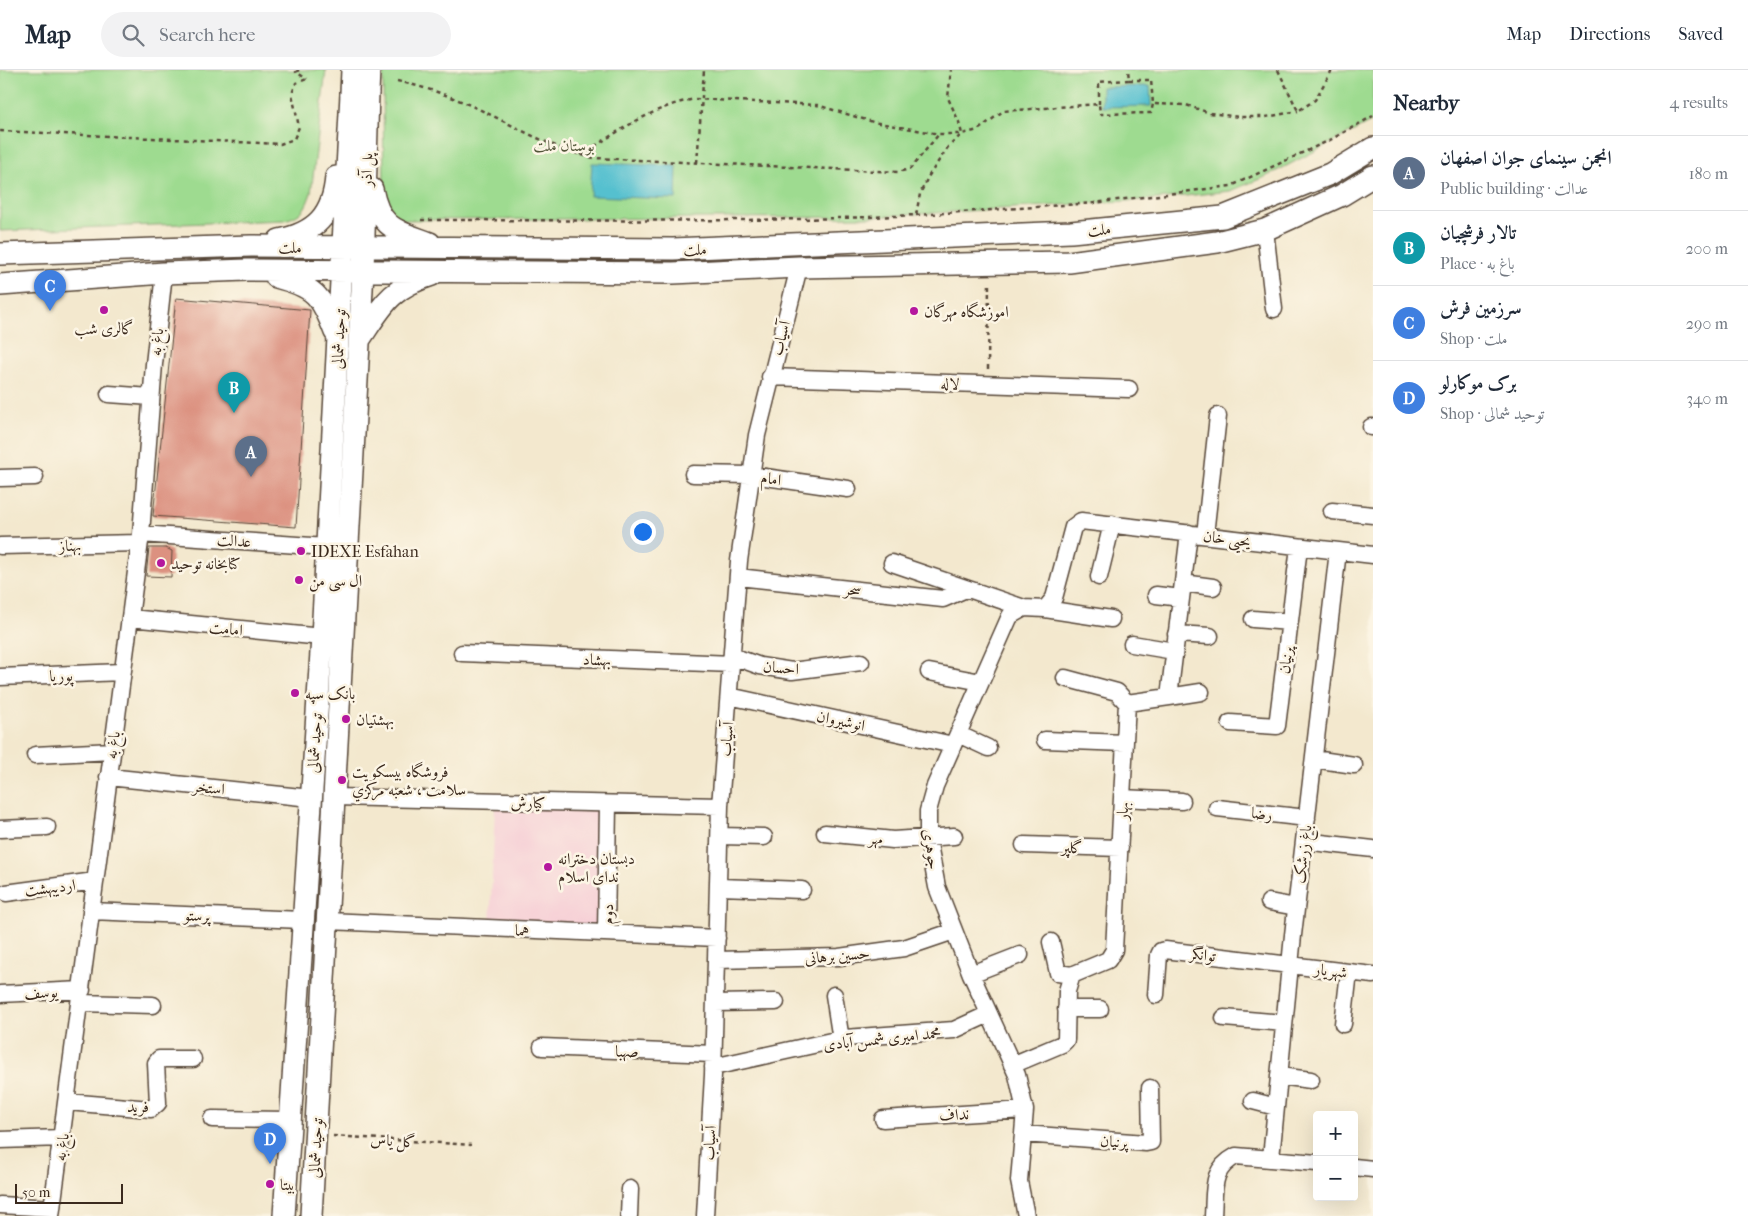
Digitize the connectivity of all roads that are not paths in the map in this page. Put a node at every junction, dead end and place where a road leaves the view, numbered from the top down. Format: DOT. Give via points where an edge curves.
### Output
graph roads {
  1 [pos="352,70"];
  2 [pos="369,70"];
  3 [pos="360,93"];
  4 [pos="1373,148"];
  5 [pos="366,160"];
  6 [pos="1373,176"];
  7 [pos="1265,230"];
  8 [pos="251,246"];
  9 [pos="354,248"];
  10 [pos="447,249"];
  11 [pos="0,254"];
  12 [pos="799,267"];
  13 [pos="247,270"];
  14 [pos="342,270"];
  15 [pos="363,270"];
  16 [pos="450,270"];
  17 [pos="164,273"];
  18 [pos="0,285"];
  19 [pos="1274,309"];
  20 [pos="338,339"];
  21 [pos="360,339"];
  22 [pos="770,377"];
  23 [pos="1129,389"];
  24 [pos="109,394"];
  25 [pos="152,397"];
  26 [pos="1218,416"];
  27 [pos="693,474"];
  28 [pos="751,475"];
  29 [pos="0,478"];
  30 [pos="34,478"];
  31 [pos="848,489"];
  32 [pos="1332,510"];
  33 [pos="1373,515"];
  34 [pos="1112,524"];
  35 [pos="1197,534"];
  36 [pos="140,538"];
  37 [pos="0,546"];
  38 [pos="326,547"];
  39 [pos="1299,547"];
  40 [pos="1338,551"];
  41 [pos="1373,555"];
  42 [pos="892,564"];
  43 [pos="738,577"];
  44 [pos="1099,577"];
  45 [pos="1213,587"];
  46 [pos="966,589"];
  47 [pos="1182,590"];
  48 [pos="1156,595"];
  49 [pos="1024,608"];
  50 [pos="1045,609"];
  51 [pos="130,618"];
  52 [pos="1111,619"];
  53 [pos="1253,619"];
  54 [pos="1290,622"];
  55 [pos="1176,634"];
  56 [pos="1210,636"];
  57 [pos="322,638"];
  58 [pos="1132,644"];
  59 [pos="1174,651"];
  60 [pos="462,653"];
  61 [pos="732,660"];
  62 [pos="861,662"];
  63 [pos="122,672"];
  64 [pos="929,672"];
  65 [pos="0,677"];
  66 [pos="1064,678"];
  67 [pos="981,682"];
  68 [pos="1201,692"];
  69 [pos="729,696"];
  70 [pos="1169,697"];
  71 [pos="1127,703"];
  72 [pos="1230,723"];
  73 [pos="955,740"];
  74 [pos="1046,740"];
  75 [pos="1125,743"];
  76 [pos="988,748"];
  77 [pos="112,751"];
  78 [pos="35,755"];
  79 [pos="1314,759"];
  80 [pos="1354,765"];
  81 [pos="108,777"];
  82 [pos="335,797"];
  83 [pos="310,798"];
  84 [pos="1122,798"];
  85 [pos="1182,800"];
  86 [pos="608,804"];
  87 [pos="720,806"];
  88 [pos="1217,808"];
  89 [pos="1307,818"];
  90 [pos="47,827"];
  91 [pos="0,829"];
  92 [pos="825,833"];
  93 [pos="720,836"];
  94 [pos="954,836"];
  95 [pos="764,837"];
  96 [pos="928,839"];
  97 [pos="308,840"];
  98 [pos="1304,841"];
  99 [pos="332,843"];
  100 [pos="1024,845"];
  101 [pos="1120,848"];
  102 [pos="1373,849"];
  103 [pos="95,881"];
  104 [pos="719,887"];
  105 [pos="802,890"];
  106 [pos="6,892"];
  107 [pos="1269,902"];
  108 [pos="1296,907"];
  109 [pos="91,911"];
  110 [pos="302,920"];
  111 [pos="328,920"];
  112 [pos="954,931"];
  113 [pos="606,934"];
  114 [pos="717,938"];
  115 [pos="1051,942"];
  116 [pos="1020,955"];
  117 [pos="716,960"];
  118 [pos="1290,965"];
  119 [pos="1349,972"];
  120 [pos="971,974"];
  121 [pos="1072,975"];
  122 [pos="1373,975"];
  123 [pos="0,994"];
  124 [pos="834,995"];
  125 [pos="1156,995"];
  126 [pos="81,997"];
  127 [pos="776,1002"];
  128 [pos="715,1003"];
  129 [pos="153,1005"];
  130 [pos="1066,1009"];
  131 [pos="1100,1009"];
  132 [pos="989,1014"];
  133 [pos="1224,1018"];
  134 [pos="1284,1023"];
  135 [pos="1343,1024"];
  136 [pos="841,1040"];
  137 [pos="542,1047"];
  138 [pos="193,1059"];
  139 [pos="713,1061"];
  140 [pos="1012,1065"];
  141 [pos="1279,1076"];
  142 [pos="1311,1080"];
  143 [pos="1150,1088"];
  144 [pos="1253,1101"];
  145 [pos="67,1102"];
  146 [pos="1276,1107"];
  147 [pos="1025,1110"];
  148 [pos="212,1119"];
  149 [pos="883,1119"];
  150 [pos="290,1120"];
  151 [pos="1023,1134"];
  152 [pos="62,1138"];
  153 [pos="0,1140"];
  154 [pos="1271,1158"];
  155 [pos="1313,1163"];
  156 [pos="1358,1167"];
  157 [pos="1373,1169"];
  158 [pos="630,1189"];
  159 [pos="0,1205"];
  160 [pos="52,1212"];
  161 [pos="284,1216"];
  162 [pos="311,1216"];
  163 [pos="629,1216"];
  164 [pos="705,1216"];
  165 [pos="1026,1216"];
  166 [pos="1213,1216"];
  1 -- 3 [label="main road, پل آذر, bridge"];
  2 -- 3 [label="main road, پل آذر, bridge"];
  3 -- 5 [label="main road, پل آذر"];
  3 -- 8 [label="main road" via="341,121 332,203 322,220 293,238"];
  3 -- 9 [label="main road, پل آذر"];
  4 -- 10 [label="main road, ملت" via="1330,174 1223,217 1071,232 673,250"];
  5 -- 9 [label="main road, پل آذر"];
  5 -- 10 [label="main road" via="374,200 388,226"];
  6 -- 7 [label="main road, ملت" via="1342,195"];
  7 -- 12 [label="main road, ملت" via="1217,242 1069,262"];
  7 -- 19 [label="street"];
  8 -- 9 [label="main road, ملت"];
  8 -- 11 [label="main road, ملت"];
  9 -- 10 [label="main road, ملت"];
  9 -- 14 [label="main road, توحید شمالی"];
  9 -- 15 [label="main road, پل آذر"];
  12 -- 16 [label="main road, ملت" via="673,273"];
  12 -- 22 [label="street, آسیاب"];
  13 -- 14 [label="main road, ملت"];
  13 -- 17 [label="main road, ملت"];
  13 -- 20 [label="main road" via="301,284 315,292 325,305"];
  14 -- 15 [label="main road, ملت"];
  14 -- 20 [label="main road, توحید شمالی"];
  15 -- 16 [label="main road, ملت"];
  15 -- 21 [label="main road, توحید شمالی"];
  16 -- 21 [label="main road" via="410,282 392,294"];
  17 -- 18 [label="main road, ملت"];
  17 -- 25 [label="street, باغ به"];
  20 -- 38 [label="main road, توحید شمالی"];
  21 -- 82 [label="main road, توحید شمالی"];
  22 -- 23 [label="street, لاله"];
  22 -- 28 [label="street, آسیاب"];
  24 -- 25 [label="street"];
  25 -- 36 [label="street, باغ به"];
  26 -- 35 [label="street"];
  27 -- 28 [label="street, امام"];
  28 -- 31 [label="street, امام"];
  28 -- 43 [label="street, آسیاب"];
  29 -- 30 [label="street"];
  32 -- 33 [label="street"];
  34 -- 35 [label="street, یحیی خان"];
  34 -- 44 [label="street"];
  34 -- 50 [label="street, یحیی خان" via="1080,521 1073,527 1054,598"];
  35 -- 39 [label="street, یحیی خان"];
  35 -- 47 [label="street"];
  36 -- 37 [label="street, بهناز"];
  36 -- 38 [label="street, عدالت"];
  36 -- 51 [label="street, باغ به"];
  38 -- 57 [label="main road, توحید شمالی"];
  39 -- 40 [label="street, یحیی خان"];
  39 -- 54 [label="street, پرنیان"];
  40 -- 41 [label="street, یحیی خان"];
  40 -- 79 [label="street, باغ زرشک"];
  42 -- 46 [label="street"];
  43 -- 46 [label="street, سحر" via="943,599"];
  43 -- 61 [label="street, آسیاب"];
  45 -- 47 [label="street"];
  46 -- 49 [label="street"];
  47 -- 48 [label="street"];
  47 -- 55 [label="street"];
  49 -- 50 [label="street"];
  49 -- 67 [label="street, جوهری" via="1010,616"];
  50 -- 52 [label="street"];
  51 -- 57 [label="street, امامت"];
  51 -- 63 [label="street, باغ به"];
  53 -- 54 [label="street"];
  54 -- 72 [label="street, پرنیان" via="1277,726"];
  55 -- 56 [label="street"];
  55 -- 59 [label="street"];
  57 -- 83 [label="main road, توحید شمالی"];
  58 -- 59 [label="street"];
  59 -- 70 [label="street"];
  60 -- 61 [label="street, بهشاد"];
  61 -- 62 [label="street, احسان" via="792,671"];
  61 -- 69 [label="street, آسیاب"];
  63 -- 65 [label="street, پوریا"];
  63 -- 77 [label="street, باغ به"];
  64 -- 67 [label="street"];
  66 -- 71 [label="street" via="1117,692"];
  67 -- 73 [label="street, جوهری"];
  68 -- 70 [label="street"];
  69 -- 73 [label="street, انوشیروان"];
  69 -- 87 [label="street, آسیاب"];
  70 -- 71 [label="street"];
  71 -- 75 [label="street, بهار"];
  73 -- 76 [label="street, انوشیروان"];
  73 -- 96 [label="street, جوهری" via="928,811"];
  74 -- 75 [label="street"];
  75 -- 84 [label="street, بهار"];
  77 -- 78 [label="street"];
  77 -- 81 [label="street, باغ به"];
  79 -- 80 [label="street"];
  79 -- 89 [label="street, باغ زرشک"];
  81 -- 83 [label="street, استخر"];
  81 -- 103 [label="street, باغ به"];
  82 -- 86 [label="street, کیارش"];
  82 -- 99 [label="main road, توحید شمالی"];
  83 -- 97 [label="main road, توحید شمالی"];
  84 -- 85 [label="street"];
  84 -- 101 [label="street, بهار"];
  86 -- 87 [label="street, کیارش"];
  86 -- 113 [label="street, دوم"];
  87 -- 93 [label="street, آسیاب"];
  88 -- 89 [label="street, رضا"];
  89 -- 98 [label="street, باغ زرشک"];
  90 -- 91 [label="street"];
  92 -- 96 [label="street, مهر" via="893,840"];
  93 -- 95 [label="street"];
  93 -- 104 [label="street, آسیاب"];
  94 -- 96 [label="street, مهر"];
  96 -- 112 [label="street, جوهری" via="937,887"];
  97 -- 99 [label="main road"];
  97 -- 110 [label="main road, توحید شمالی"];
  98 -- 102 [label="street"];
  98 -- 108 [label="street, باغ زرشک"];
  99 -- 111 [label="main road, توحید شمالی"];
  100 -- 101 [label="street, گلپر"];
  101 -- 121 [label="street, بهار" via="1114,950 1108,960"];
  103 -- 106 [label="street, اردیبهشت"];
  103 -- 109 [label="street, باغ به"];
  104 -- 105 [label="street"];
  104 -- 114 [label="street, آسیاب"];
  107 -- 108 [label="street"];
  108 -- 118 [label="street, باغ زرشک"];
  109 -- 110 [label="street, پرستو"];
  109 -- 126 [label="street, باغ به"];
  110 -- 150 [label="main road, توحید شمالی"];
  111 -- 113 [label="street, هما"];
  111 -- 162 [label="main road, توحید شمالی"];
  112 -- 117 [label="street, حسین برهانی" via="904,948 839,957"];
  112 -- 120 [label="street, جوهری"];
  113 -- 114 [label="street, هما"];
  114 -- 117 [label="street, آسیاب"];
  115 -- 121 [label="street" via="1058,974"];
  116 -- 120 [label="street"];
  117 -- 128 [label="street, آسیاب"];
  118 -- 119 [label="street, شهریار"];
  118 -- 125 [label="street, توانگر" via="1165,950 1159,954"];
  118 -- 134 [label="street, باغ زرشک"];
  119 -- 122 [label="street, شهریار"];
  119 -- 135 [label="street"];
  120 -- 132 [label="street, جوهری"];
  121 -- 130 [label="street" via="1066,991"];
  123 -- 126 [label="street, یوسف"];
  124 -- 136 [label="street"];
  126 -- 129 [label="street, یوسف"];
  126 -- 145 [label="street, باغ به"];
  127 -- 128 [label="street"];
  128 -- 139 [label="street, آسیاب"];
  130 -- 131 [label="street"];
  130 -- 140 [label="street" via="1067,1035 1062,1044"];
  132 -- 136 [label="street, محمد امیری شمس آبادی" via="954,1030"];
  132 -- 140 [label="street, جوهری"];
  133 -- 134 [label="street"];
  134 -- 141 [label="street, باغ زرشک"];
  136 -- 139 [label="street, محمد امیری شمس آبادی"];
  137 -- 139 [label="street, صهبا"];
  138 -- 145 [label="street, فرید" via="159,1059 156,1063 158,1103 151,1109"];
  139 -- 164 [label="street, آسیاب"];
  140 -- 147 [label="street, جوهری"];
  141 -- 142 [label="street"];
  141 -- 146 [label="street, باغ زرشک"];
  143 -- 151 [label="street, پرنیان" via="1151,1142"];
  144 -- 146 [label="street"];
  145 -- 152 [label="street, باغ به"];
  146 -- 154 [label="street, باغ زرشک"];
  147 -- 149 [label="street, نداف"];
  147 -- 151 [label="street, جوهری"];
  148 -- 150 [label="street"];
  150 -- 161 [label="main road, توحید شمالی"];
  151 -- 165 [label="street, جوهری" via="1019,1181"];
  152 -- 153 [label="street"];
  152 -- 160 [label="street, باغ به"];
  154 -- 155 [label="street"];
  154 -- 166 [label="street" via="1236,1156 1218,1169"];
  156 -- 157 [label="street"];
  158 -- 163 [label="street"];
  159 -- 160 [label="street"];
}
